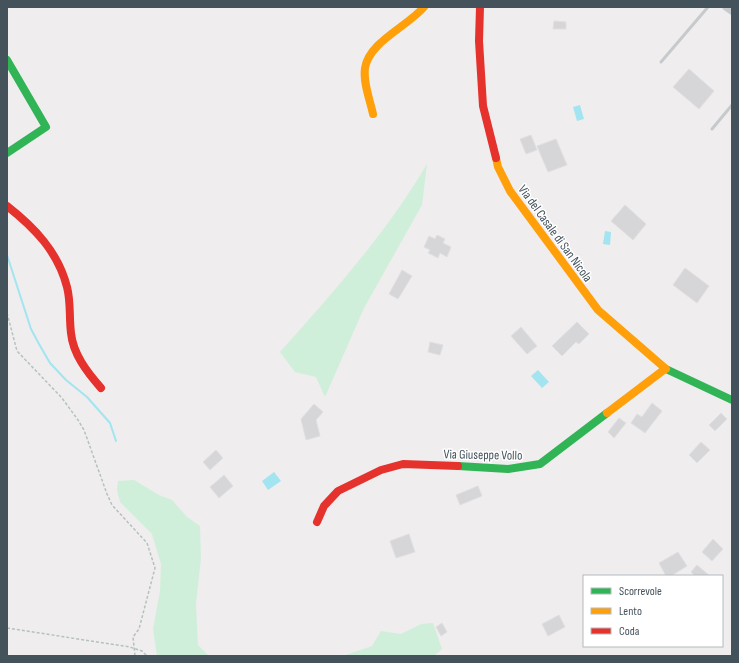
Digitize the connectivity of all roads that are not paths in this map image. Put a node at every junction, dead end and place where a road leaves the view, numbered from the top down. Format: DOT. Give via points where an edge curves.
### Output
graph roads {
  1 [pos="424,7"];
  2 [pos="480,7"];
  3 [pos="708,7"];
  4 [pos="725,7"];
  5 [pos="732,12"];
  6 [pos="7,60"];
  7 [pos="661,62"];
  8 [pos="732,105"];
  9 [pos="373,114"];
  10 [pos="712,129"];
  11 [pos="7,153"];
  12 [pos="7,206"];
  13 [pos="665,369"];
  14 [pos="101,388"];
  15 [pos="732,400"];
  16 [pos="317,522"];
  1 -- 9 [label="street" via="414,19 380,42 368,60 365,68"];
  2 -- 13 [label="street, Via del Casale di San Nicola" via="479,49 483,106 498,167 510,191 598,310"];
  3 -- 7 [label="lane"];
  4 -- 5 [label="street"];
  6 -- 11 [label="street" via="46,127"];
  8 -- 10 [label="lane"];
  12 -- 14 [label="street" via="35,229 57,259 67,287 74,345 82,363"];
  13 -- 15 [label="street, Via del Casale di San Nicola"];
  13 -- 16 [label="street, Via Giuseppe Vollo" via="540,464 505,468 403,464 376,472 337,490 325,504"];
}
